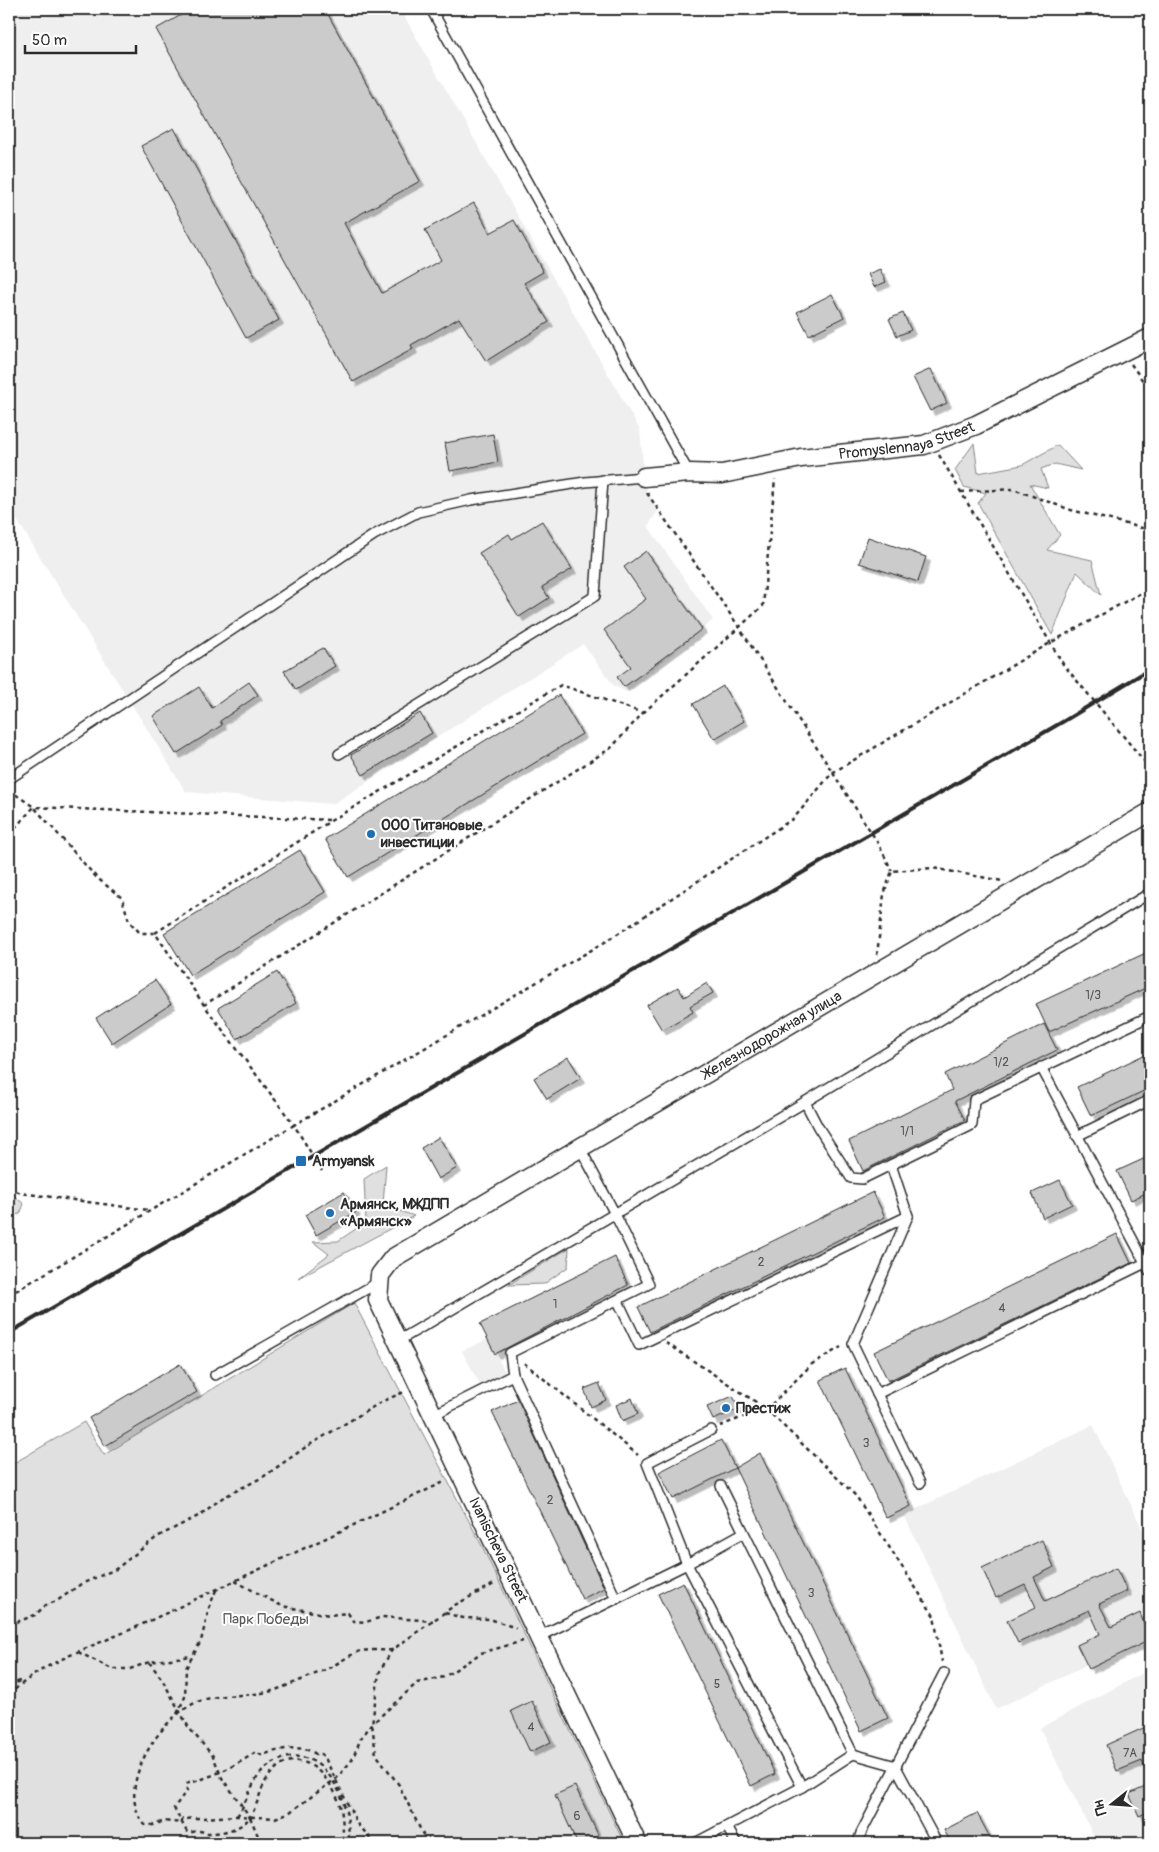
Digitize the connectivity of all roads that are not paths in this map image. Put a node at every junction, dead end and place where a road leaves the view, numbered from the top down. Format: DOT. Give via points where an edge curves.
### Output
graph roads {
  1 [pos="431,9"];
  2 [pos="1150,338"];
  3 [pos="689,474"];
  4 [pos="640,477"];
  5 [pos="603,480"];
  6 [pos="339,754"];
  7 [pos="9,779"];
  8 [pos="1150,812"];
  9 [pos="1150,893"];
  10 [pos="1150,1016"];
  11 [pos="1041,1067"];
  12 [pos="1150,1100"];
  13 [pos="805,1102"];
  14 [pos="1077,1136"];
  15 [pos="580,1148"];
  16 [pos="891,1165"];
  17 [pos="614,1212"];
  18 [pos="908,1216"];
  19 [pos="1146,1263"];
  20 [pos="1150,1272"];
  21 [pos="379,1282"];
  22 [pos="618,1300"];
  23 [pos="398,1341"];
  24 [pos="215,1375"];
  25 [pos="513,1375"];
  26 [pos="877,1394"];
  27 [pos="433,1415"];
  28 [pos="711,1430"];
  29 [pos="920,1483"];
  30 [pos="721,1486"];
  31 [pos="743,1533"];
  32 [pos="687,1564"];
  33 [pos="616,1599"];
  34 [pos="540,1636"];
  35 [pos="944,1674"];
  36 [pos="854,1754"];
  37 [pos="896,1766"];
  38 [pos="802,1787"];
  39 [pos="727,1827"];
  40 [pos="637,1843"];
  41 [pos="695,1843"];
  42 [pos="736,1843"];
  43 [pos="858,1843"];
  44 [pos="937,1843"];
  1 -- 3 [label="lane"];
  2 -- 3 [label="street, Promyslennaya Street" via="976,425 924,445 801,458 722,474"];
  3 -- 4 [label="street, Promyslennaya Street"];
  4 -- 5 [label="lane"];
  5 -- 6 [label="lane" via="595,596"];
  5 -- 7 [label="lane" via="472,500 411,516 374,535"];
  8 -- 15 [label="street, Железнодорожная улица"];
  9 -- 13 [label="lane"];
  10 -- 11 [label="lane"];
  11 -- 14 [label="lane"];
  11 -- 16 [label="lane" via="974,1100 972,1125"];
  12 -- 14 [label="lane"];
  13 -- 16 [label="lane" via="851,1178 862,1179"];
  13 -- 17 [label="lane"];
  14 -- 19 [label="lane"];
  15 -- 17 [label="lane"];
  15 -- 21 [label="street, Железнодорожная улица" via="393,1258 380,1275"];
  16 -- 18 [label="lane"];
  17 -- 22 [label="lane" via="649,1284"];
  17 -- 23 [label="lane"];
  18 -- 22 [label="lane" via="639,1345"];
  18 -- 26 [label="lane" via="853,1344"];
  19 -- 20 [label="lane"];
  19 -- 26 [label="lane"];
  21 -- 23 [label="street, Ivanischeva Street" via="378,1300"];
  21 -- 24 [label="lane"];
  22 -- 25 [label="lane" via="510,1352"];
  23 -- 27 [label="street, Ivanischeva Street"];
  25 -- 27 [label="lane"];
  25 -- 33 [label="lane"];
  26 -- 29 [label="lane"];
  27 -- 34 [label="street, Ivanischeva Street"];
  28 -- 32 [label="lane" via="648,1463"];
  30 -- 31 [label="lane"];
  31 -- 32 [label="lane"];
  31 -- 36 [label="lane"];
  32 -- 33 [label="lane"];
  32 -- 38 [label="lane"];
  33 -- 34 [label="lane"];
  34 -- 40 [label="street, Ivanischeva Street"];
  35 -- 37 [label="lane"];
  36 -- 37 [label="lane"];
  36 -- 38 [label="lane"];
  37 -- 43 [label="lane"];
  37 -- 44 [label="lane"];
  38 -- 39 [label="lane"];
  39 -- 41 [label="lane"];
  39 -- 42 [label="lane"];
}
